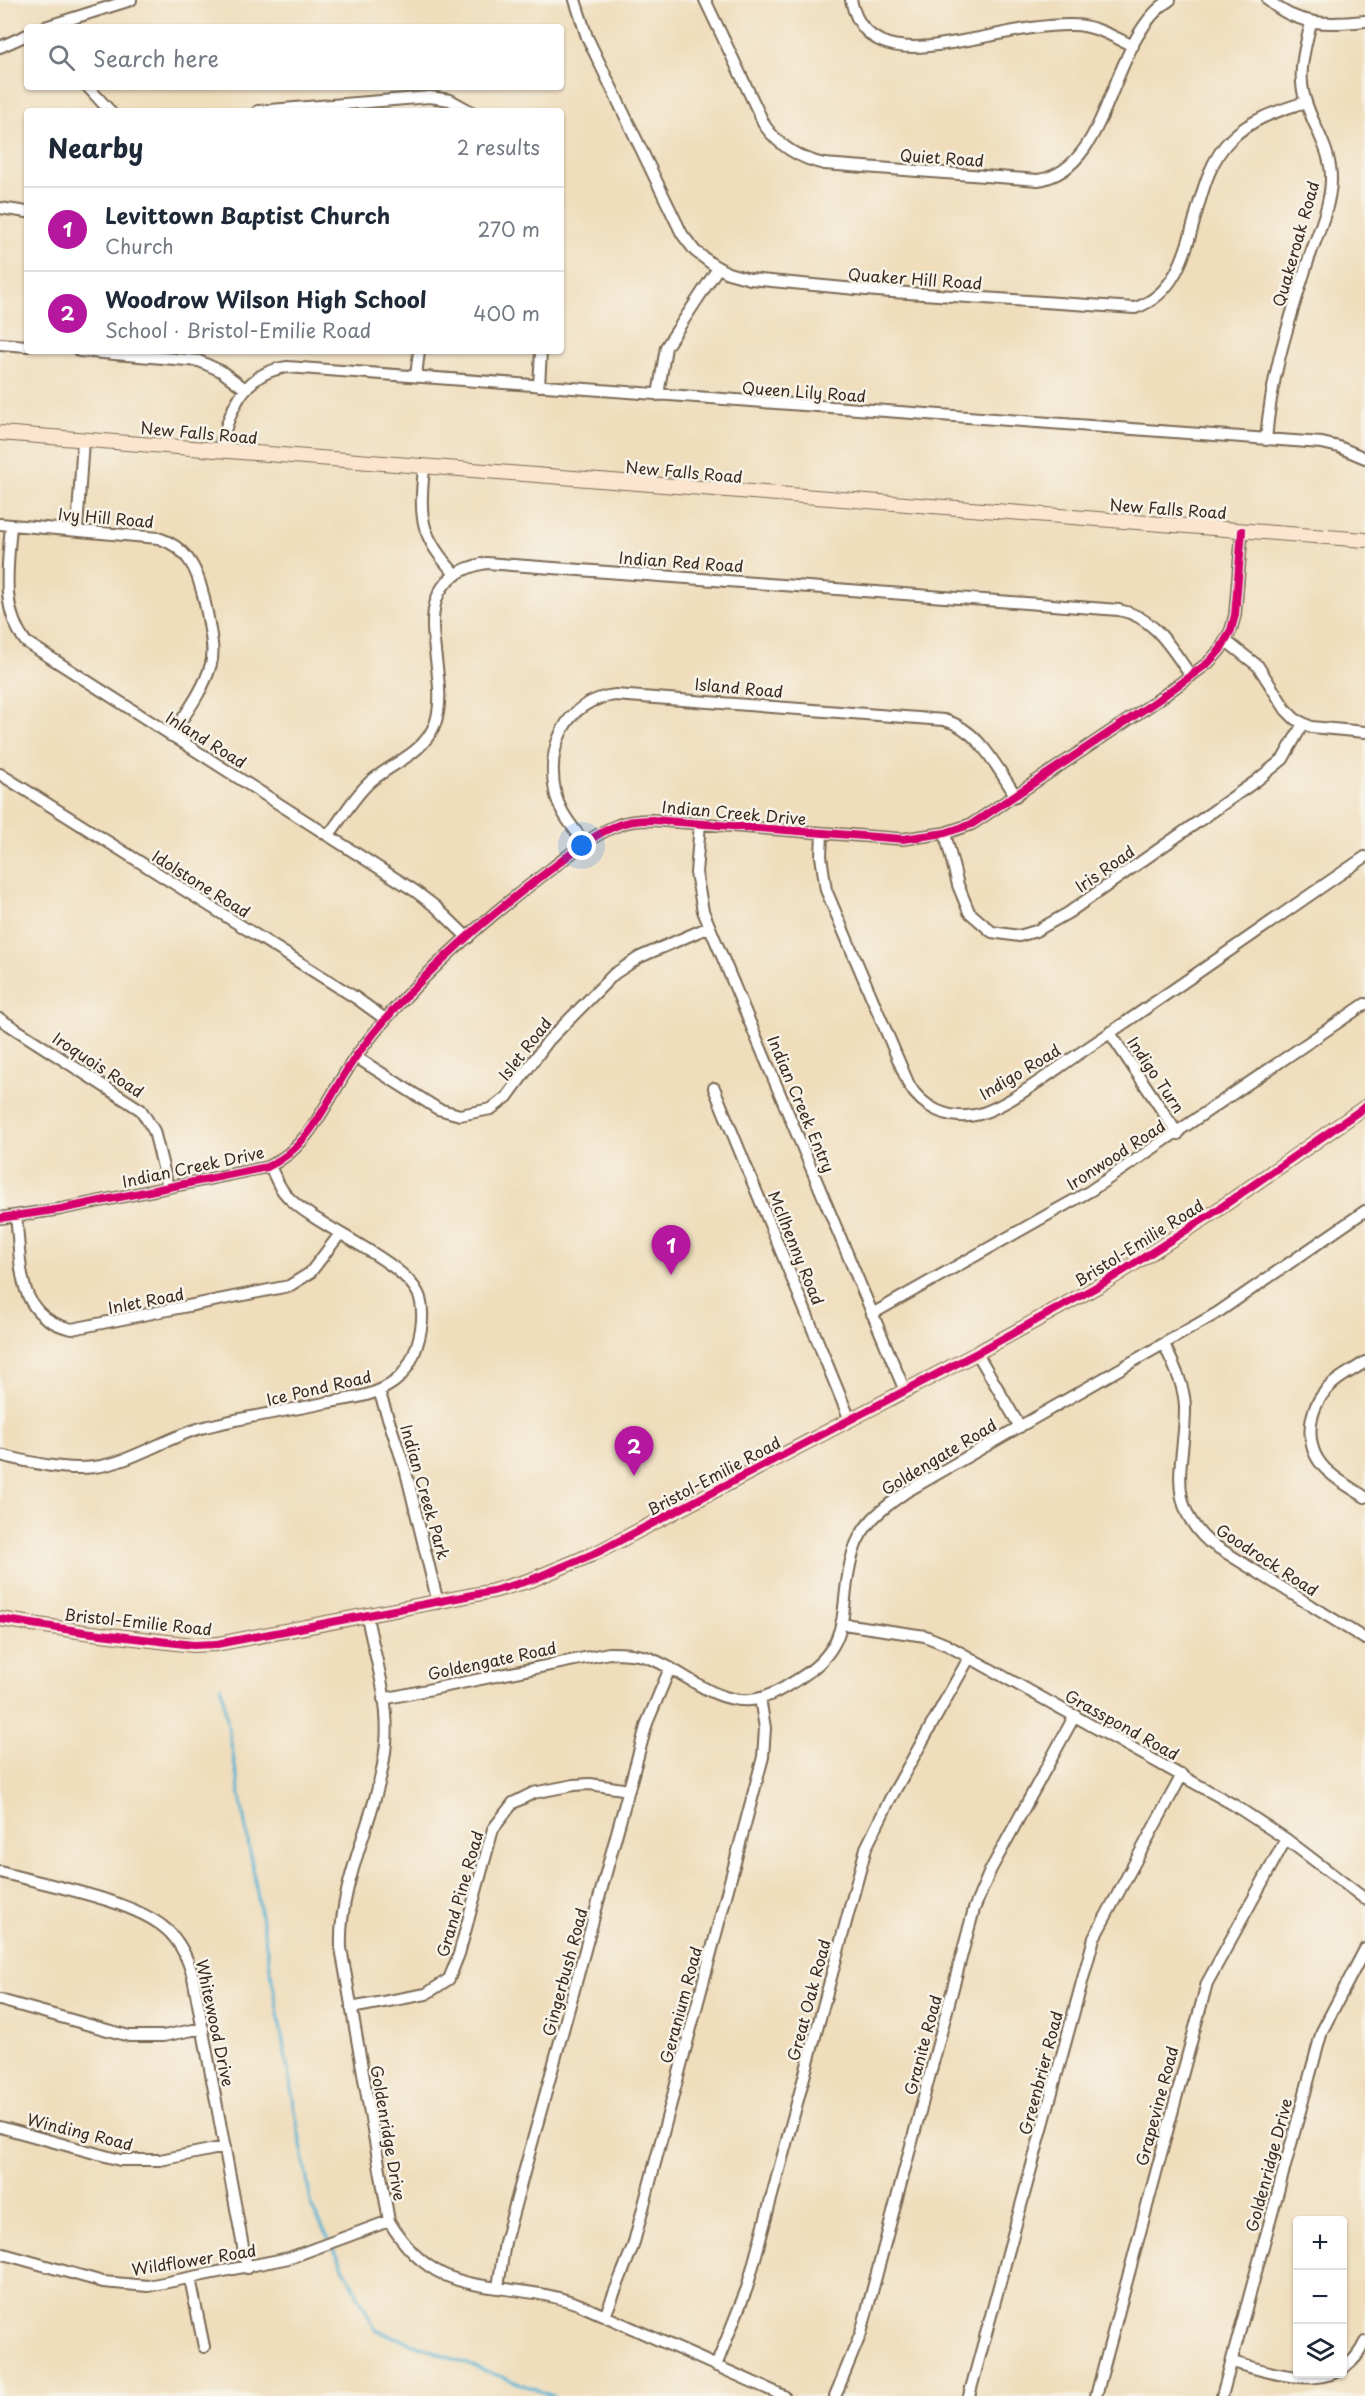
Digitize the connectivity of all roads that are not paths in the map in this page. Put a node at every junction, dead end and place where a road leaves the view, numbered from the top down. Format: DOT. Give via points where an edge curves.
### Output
graph roads {
  1 [pos="131,0"];
  2 [pos="575,0"];
  3 [pos="705,0"];
  4 [pos="851,0"];
  5 [pos="1170,0"];
  6 [pos="1268,0"];
  7 [pos="1365,21"];
  8 [pos="1311,23"];
  9 [pos="61,24"];
  10 [pos="24,36"];
  11 [pos="1133,46"];
  12 [pos="0,47"];
  13 [pos="91,90"];
  14 [pos="1305,102"];
  15 [pos="107,108"];
  16 [pos="295,108"];
  17 [pos="465,108"];
  18 [pos="0,208"];
  19 [pos="24,212"];
  20 [pos="718,268"];
  21 [pos="0,344"];
  22 [pos="24,346"];
  23 [pos="145,354"];
  24 [pos="419,354"];
  25 [pos="541,354"];
  26 [pos="416,376"];
  27 [pos="539,386"];
  28 [pos="244,388"];
  29 [pos="658,395"];
  30 [pos="0,434"];
  31 [pos="83,440"];
  32 [pos="1266,440"];
  33 [pos="219,451"];
  34 [pos="1365,458"];
  35 [pos="424,468"];
  36 [pos="5,525"];
  37 [pos="77,530"];
  38 [pos="1242,531"];
  39 [pos="1365,540"];
  40 [pos="456,575"];
  41 [pos="1226,641"];
  42 [pos="1191,676"];
  43 [pos="1303,724"];
  44 [pos="1365,732"];
  45 [pos="171,736"];
  46 [pos="0,774"];
  47 [pos="1016,796"];
  48 [pos="700,823"];
  49 [pos="822,833"];
  50 [pos="945,833"];
  51 [pos="328,836"];
  52 [pos="585,843"];
  53 [pos="1365,857"];
  54 [pos="709,927"];
  55 [pos="468,938"];
  56 [pos="1365,1004"];
  57 [pos="0,1019"];
  58 [pos="385,1019"];
  59 [pos="1110,1033"];
  60 [pos="356,1057"];
  61 [pos="714,1088"];
  62 [pos="1365,1107"];
  63 [pos="1178,1134"];
  64 [pos="270,1166"];
  65 [pos="168,1187"];
  66 [pos="1365,1211"];
  67 [pos="16,1216"];
  68 [pos="0,1218"];
  69 [pos="340,1234"];
  70 [pos="872,1314"];
  71 [pos="1164,1344"];
  72 [pos="977,1353"];
  73 [pos="1365,1362"];
  74 [pos="380,1391"];
  75 [pos="905,1391"];
  76 [pos="850,1420"];
  77 [pos="1020,1427"];
  78 [pos="0,1455"];
  79 [pos="1365,1497"];
  80 [pos="438,1603"];
  81 [pos="367,1617"];
  82 [pos="0,1618"];
  83 [pos="843,1624"];
  84 [pos="1365,1639"];
  85 [pos="969,1658"];
  86 [pos="670,1668"];
  87 [pos="760,1698"];
  88 [pos="383,1699"];
  89 [pos="1075,1715"];
  90 [pos="1182,1775"];
  91 [pos="629,1790"];
  92 [pos="1286,1839"];
  93 [pos="0,1872"];
  94 [pos="1365,1899"];
  95 [pos="1364,1955"];
  96 [pos="0,2000"];
  97 [pos="351,2008"];
  98 [pos="203,2028"];
  99 [pos="0,2127"];
  100 [pos="225,2147"];
  101 [pos="389,2221"];
  102 [pos="0,2253"];
  103 [pos="247,2268"];
  104 [pos="190,2278"];
  105 [pos="498,2287"];
  106 [pos="605,2316"];
  107 [pos="1365,2342"];
  108 [pos="204,2347"];
  109 [pos="1232,2362"];
  110 [pos="716,2366"];
  111 [pos="784,2396"];
  112 [pos="835,2396"];
  113 [pos="969,2396"];
  114 [pos="1096,2396"];
  115 [pos="1222,2396"];
  1 -- 9 [label="street"];
  2 -- 20 [label="street, Quaker Hill Road" via="587,37 672,216 696,251"];
  3 -- 11 [label="street, Quiet Road" via="774,138 795,154 824,164 1020,180 1053,177 1081,155"];
  4 -- 11 [label="street" via="863,26 874,37 899,48 926,48 1072,25 1104,32"];
  5 -- 11 [label="street, Quiet Road" via="1155,11"];
  6 -- 8 [label="street" via="1287,15"];
  7 -- 8 [label="street"];
  8 -- 14 [label="street, Quakeroak Road" via="1303,57"];
  10 -- 12 [label="street"];
  13 -- 15 [label="street"];
  14 -- 20 [label="street, Quaker Hill Road" via="1259,118 1230,139 1206,180 1175,275 1163,292 1135,308 791,285 750,279"];
  14 -- 32 [label="street, Quakeroak Road" via="1324,145 1331,180 1279,353 1269,396"];
  16 -- 17 [label="street" via="430,97 450,100"];
  18 -- 19 [label="street"];
  20 -- 29 [label="street" via="666,347"];
  21 -- 22 [label="street"];
  23 -- 28 [label="street" via="199,361"];
  24 -- 26 [label="street"];
  25 -- 27 [label="street"];
  26 -- 27 [label="street, Queen Lily Road"];
  26 -- 28 [label="street, Queen Lily Road" via="287,367 266,373"];
  27 -- 29 [label="street, Queen Lily Road"];
  28 -- 33 [label="street" via="234,402"];
  29 -- 32 [label="street, Queen Lily Road"];
  30 -- 31 [label="street, New Falls Road"];
  31 -- 33 [label="street, New Falls Road"];
  31 -- 37 [label="street"];
  32 -- 34 [label="street, Queen Lily Road" via="1330,445"];
  33 -- 35 [label="street, New Falls Road"];
  35 -- 38 [label="street, New Falls Road"];
  35 -- 40 [label="street" via="422,501 427,538"];
  36 -- 37 [label="street, Ivy Hill Road"];
  36 -- 45 [label="street, Inland Road" via="6,606 18,634 33,648"];
  37 -- 45 [label="street, Ivy Hill Road" via="166,540 196,569 203,589 212,662 199,693"];
  38 -- 39 [label="street, New Falls Road"];
  38 -- 41 [label="street, Indian Creek Drive" via="1235,615"];
  40 -- 42 [label="street, Indian Red Road" via="475,565 502,562 1119,610 1140,617 1158,631"];
  40 -- 51 [label="street" via="440,594 432,621 439,700 435,724 417,750 361,791"];
  41 -- 42 [label="street, Indian Creek Drive"];
  41 -- 43 [label="street" via="1258,666 1286,710"];
  42 -- 47 [label="street, Indian Creek Drive"];
  43 -- 44 [label="street"];
  43 -- 50 [label="street, Iris Road" via="1283,759 1256,782 1068,913 1026,934 992,932 975,920 964,900"];
  45 -- 51 [label="street, Inland Road"];
  46 -- 58 [label="street, Idolstone Road"];
  47 -- 50 [label="street, Indian Creek Drive" via="981,819"];
  47 -- 52 [label="street, Island Road" via="977,740 963,728 944,720 615,695 585,704 564,724 558,741 556,795 568,821"];
  48 -- 49 [label="street, Indian Creek Drive"];
  48 -- 52 [label="street, Indian Creek Drive" via="643,820 617,825"];
  48 -- 54 [label="street, Indian Creek Entry" via="697,889"];
  49 -- 50 [label="street, Indian Creek Drive" via="903,839"];
  49 -- 59 [label="street, Indigo Road" via="820,856 826,890 909,1085 932,1109 955,1115 983,1113"];
  51 -- 55 [label="street, Inland Road" via="415,891"];
  52 -- 55 [label="street, Indian Creek Drive" via="516,895"];
  53 -- 59 [label="street, Indigo Road"];
  54 -- 60 [label="street, Islet Road" via="640,957 614,974 548,1041 507,1097 491,1109 460,1115 445,1112"];
  54 -- 70 [label="street, Indian Creek Entry"];
  55 -- 58 [label="street, Indian Creek Drive"];
  56 -- 63 [label="street, Ironwood Road"];
  57 -- 65 [label="street, Iroquois Road" via="141,1110 154,1131"];
  58 -- 60 [label="street, Indian Creek Drive"];
  59 -- 63 [label="street, Indigo Turn"];
  60 -- 64 [label="street, Indian Creek Drive" via="296,1148"];
  61 -- 76 [label="street, McIlhenny Road"];
  62 -- 72 [label="street, Bristol-Emilie Road" via="1144,1259"];
  63 -- 70 [label="street, Ironwood Road" via="1081,1197"];
  64 -- 65 [label="street, Indian Creek Drive"];
  64 -- 69 [label="street, Ice Pond Road" via="276,1181 297,1206"];
  65 -- 67 [label="street, Indian Creek Drive"];
  66 -- 71 [label="street, Goldengate Road" via="1246,1294"];
  67 -- 68 [label="street, Indian Creek Drive"];
  67 -- 69 [label="street, Inlet Road" via="28,1300 48,1321 72,1329 289,1286 310,1274"];
  69 -- 74 [label="street, Ice Pond Road" via="406,1278 420,1300 421,1317 410,1361"];
  70 -- 75 [label="street, Indian Creek Entry"];
  71 -- 77 [label="street, Goldengate Road"];
  71 -- 84 [label="street, Goodrock Road" via="1183,1393 1180,1490 1189,1520 1209,1542"];
  72 -- 75 [label="street, Bristol-Emilie Road"];
  72 -- 77 [label="street"];
  73 -- 79 [label="street" via="1325,1392 1309,1432 1313,1449 1325,1468"];
  74 -- 78 [label="street, Ice Pond Road" via="202,1428 103,1466 68,1467"];
  74 -- 80 [label="street, Indian Creek Park" via="406,1472"];
  75 -- 76 [label="street, Bristol-Emilie Road"];
  76 -- 80 [label="street, Bristol-Emilie Road" via="565,1567 502,1589"];
  77 -- 83 [label="street, Goldengate Road" via="906,1492 872,1518 853,1553"];
  80 -- 81 [label="street, Bristol-Emilie Road"];
  81 -- 82 [label="street, Bristol-Emilie Road" via="245,1641 193,1645"];
  81 -- 88 [label="street, Goldenridge Drive"];
  83 -- 85 [label="street, Grasspond Road" via="925,1636"];
  83 -- 87 [label="street, Goldengate Road" via="826,1657 813,1669"];
  85 -- 89 [label="street, Grasspond Road"];
  85 -- 110 [label="street, Great Oak Road" via="866,1848 747,2288"];
  86 -- 87 [label="street, Goldengate Road" via="727,1698"];
  86 -- 88 [label="street, Goldengate Road" via="642,1655 609,1653"];
  86 -- 91 [label="street, Gingerbush Road" via="647,1723"];
  87 -- 106 [label="street, Geranium Road" via="764,1757 633,2246"];
  88 -- 97 [label="street, Goldenridge Drive" via="387,1726 383,1764 349,1886 340,1935"];
  89 -- 90 [label="street, Grasspond Road"];
  89 -- 112 [label="street, Granite Road" via="977,1900 861,2333"];
  90 -- 92 [label="street, Grasspond Road"];
  90 -- 113 [label="street, Greenbrier Road" via="1094,1938"];
  91 -- 97 [label="street, Grand Pine Road" via="574,1785 533,1793 513,1803 493,1829 449,1979 426,1994"];
  91 -- 105 [label="street, Gingerbush Road" via="506,2242"];
  92 -- 94 [label="street, Grasspond Road"];
  92 -- 114 [label="street, Grapevine Road" via="1207,1983"];
  93 -- 98 [label="street, Whitewood Drive" via="140,1912 167,1929 189,1960"];
  95 -- 109 [label="street, Goldenridge Drive" via="1322,2031"];
  96 -- 98 [label="street" via="129,2036 163,2036"];
  97 -- 101 [label="street, Goldenridge Drive"];
  98 -- 100 [label="street, Whitewood Drive"];
  99 -- 100 [label="street, Winding Road" via="120,2160 160,2160"];
  100 -- 103 [label="street, Whitewood Drive"];
  101 -- 103 [label="street, Wildflower Road" via="289,2258"];
  101 -- 105 [label="street, Goldenridge Drive" via="403,2244 431,2270 447,2278"];
  102 -- 104 [label="street, Wildflower Road" via="117,2285 148,2286"];
  103 -- 104 [label="street, Wildflower Road"];
  104 -- 108 [label="street"];
  105 -- 106 [label="street, Goldenridge Drive" via="553,2295"];
  106 -- 110 [label="street, Goldenridge Drive"];
  107 -- 109 [label="street" via="1352,2368 1328,2382 1308,2383"];
  109 -- 115 [label="street, Goldenridge Drive"];
  110 -- 111 [label="street, Goldenridge Drive"];
}
